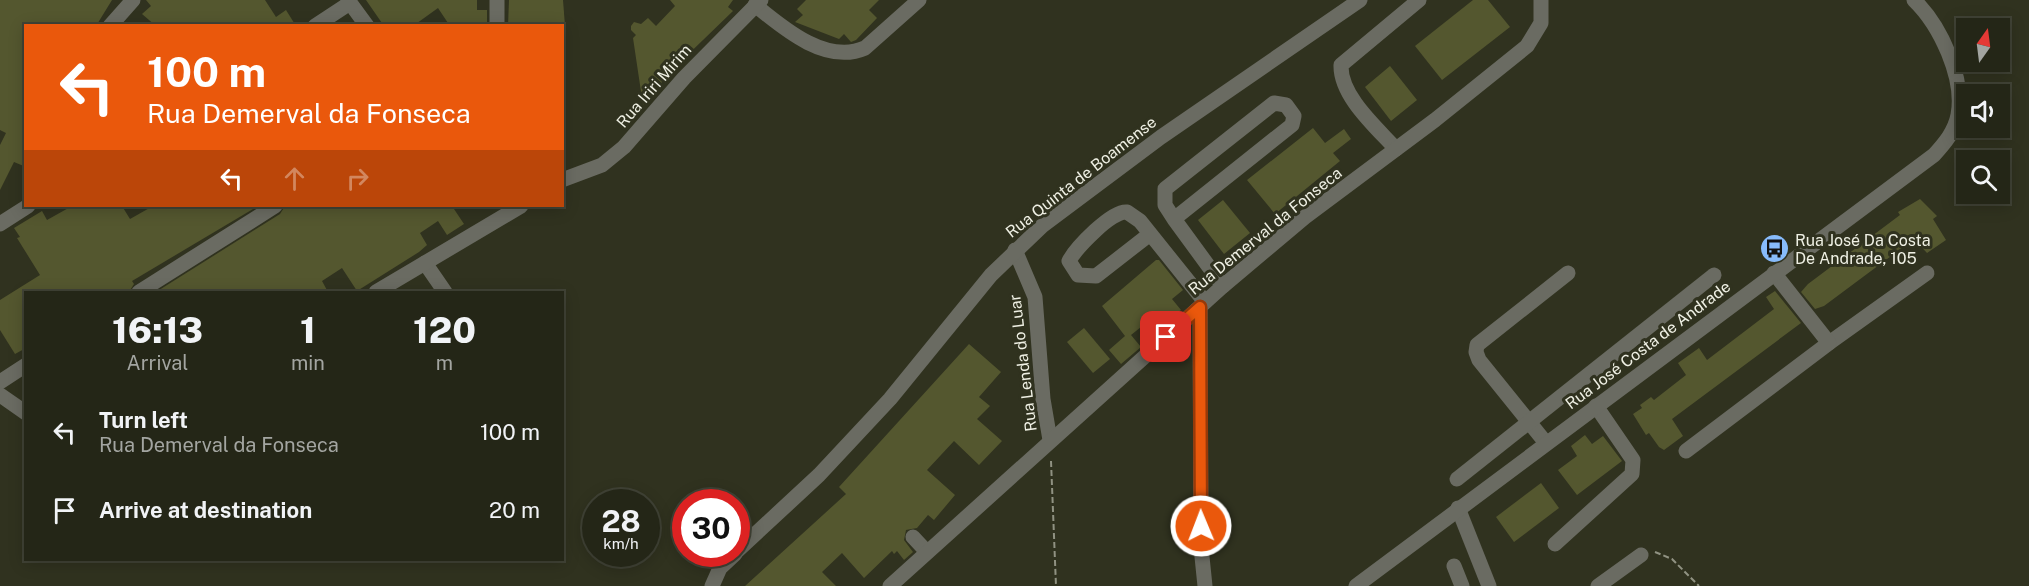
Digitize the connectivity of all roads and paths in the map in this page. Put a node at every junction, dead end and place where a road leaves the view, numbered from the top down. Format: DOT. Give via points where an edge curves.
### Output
graph roads {
  1 [pos="133,0"];
  2 [pos="497,0"];
  3 [pos="919,0"];
  4 [pos="1360,0"];
  5 [pos="1419,0"];
  6 [pos="1541,0"];
  7 [pos="349,2"];
  8 [pos="758,3"];
  9 [pos="1922,4"];
  10 [pos="112,24"];
  11 [pos="318,24"];
  12 [pos="366,24"];
  13 [pos="497,24"];
  14 [pos="1396,149"];
  15 [pos="564,177"];
  16 [pos="25,207"];
  17 [pos="273,207"];
  18 [pos="519,207"];
  19 [pos="1174,219"];
  20 [pos="0,224"];
  21 [pos="1150,234"];
  22 [pos="1015,250"];
  23 [pos="425,263"];
  24 [pos="1568,273"];
  25 [pos="1774,273"];
  26 [pos="1927,273"];
  27 [pos="1714,275"];
  28 [pos="1222,286"];
  29 [pos="141,291"];
  30 [pos="378,291"];
  31 [pos="444,291"];
  32 [pos="1202,305"];
  33 [pos="1829,343"];
  34 [pos="24,366"];
  35 [pos="0,382"];
  36 [pos="0,395"];
  37 [pos="1596,406"];
  38 [pos="24,412"];
  39 [pos="1528,422"];
  40 [pos="1050,440"];
  41 [pos="1546,443"];
  42 [pos="1686,451"];
  43 [pos="1457,479"];
  44 [pos="1458,508"];
  45 [pos="913,537"];
  46 [pos="750,540"];
  47 [pos="1555,544"];
  48 [pos="927,552"];
  49 [pos="1641,555"];
  50 [pos="1454,566"];
  51 [pos="721,567"];
  52 [pos="713,582"];
  53 [pos="890,586"];
  54 [pos="1056,586"];
  55 [pos="1205,586"];
  56 [pos="1356,586"];
  57 [pos="1462,586"];
  58 [pos="1489,586"];
  59 [pos="1598,586"];
  60 [pos="1699,586"];
  1 -- 10 [label="street"];
  2 -- 13 [label="street"];
  3 -- 8 [label="street" via="865,48 854,53 828,50 801,39"];
  4 -- 22 [label="street, Rua Quinta de Boamense" via="1161,137"];
  5 -- 14 [label="street" via="1341,65 1340,76 1347,91"];
  6 -- 14 [label="street, Rua Demerval da Fonseca" via="1541,23 1527,46"];
  7 -- 11 [label="street"];
  7 -- 12 [label="street"];
  8 -- 15 [label="street, Rua Iriri Mirim" via="684,78 624,147 602,165"];
  9 -- 25 [label="street, Rua José Costa de Andrade" via="1949,56 1959,103 1955,127 1934,155"];
  14 -- 28 [label="street, Rua Demerval da Fonseca"];
  16 -- 20 [label="street"];
  17 -- 29 [label="street"];
  18 -- 23 [label="street"];
  19 -- 19 [label="street" via="1292,125 1294,116 1286,105 1274,103 1165,189 1165,205"];
  19 -- 28 [label="street"];
  21 -- 21 [label="street" via="1095,276 1078,275 1072,269 1069,261 1074,252 1116,213 1127,212"];
  21 -- 32 [label="street"];
  22 -- 40 [label="street, Rua Lenda do Luar" via="1035,297"];
  22 -- 46 [label="street, Rua Quinta de Boamense" via="890,399 819,475"];
  23 -- 30 [label="street"];
  23 -- 31 [label="street"];
  24 -- 39 [label="street" via="1477,345 1479,360"];
  25 -- 33 [label="street"];
  25 -- 37 [label="street, Rua José Costa de Andrade"];
  26 -- 33 [label="street"];
  27 -- 39 [label="street"];
  28 -- 32 [label="street, Rua Demerval da Fonseca"];
  32 -- 40 [label="street, Rua Demerval da Fonseca"];
  32 -- 55 [label="street"];
  33 -- 42 [label="street"];
  34 -- 35 [label="street"];
  36 -- 38 [label="street"];
  37 -- 41 [label="street, Rua José Costa de Andrade"];
  37 -- 47 [label="street" via="1633,460 1632,474"];
  39 -- 41 [label="street"];
  39 -- 43 [label="street"];
  40 -- 48 [label="street, Rua Demerval da Fonseca"];
  40 -- 54 [label="path"];
  41 -- 44 [label="street, Rua José Costa de Andrade"];
  44 -- 56 [label="street, Rua José Costa de Andrade"];
  44 -- 58 [label="street"];
  45 -- 48 [label="street"];
  48 -- 53 [label="street, Rua Demerval da Fonseca"];
  49 -- 59 [label="street"];
  49 -- 60 [label="path" via="1663,553"];
  50 -- 57 [label="street"];
  51 -- 52 [label="street, Rua Quinta de Boamense"];
}
